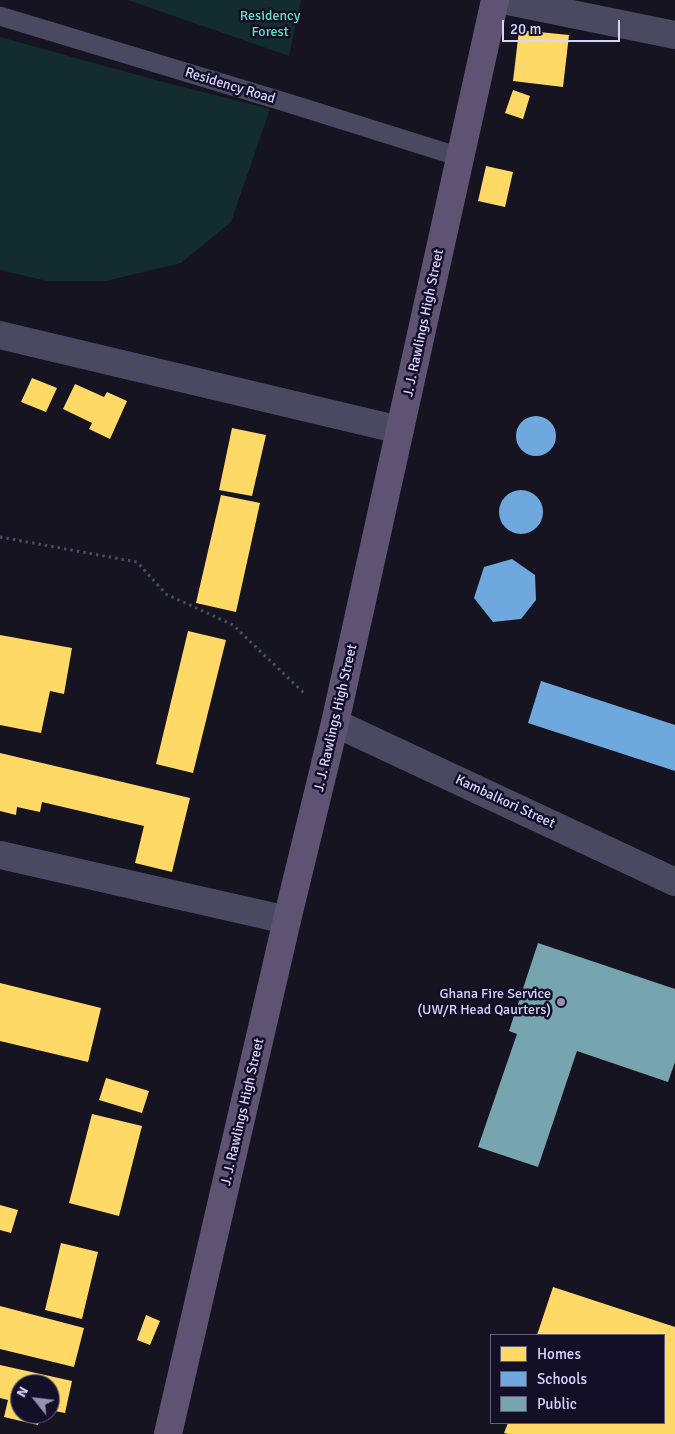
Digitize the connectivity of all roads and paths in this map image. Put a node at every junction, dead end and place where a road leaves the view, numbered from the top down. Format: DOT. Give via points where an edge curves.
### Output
graph roads {
  1 [pos="495,0"];
  2 [pos="502,0"];
  3 [pos="0,16"];
  4 [pos="675,35"];
  5 [pos="460,157"];
  6 [pos="0,335"];
  7 [pos="400,430"];
  8 [pos="0,537"];
  9 [pos="335,723"];
  10 [pos="0,856"];
  11 [pos="675,882"];
  12 [pos="287,920"];
  13 [pos="168,1434"];
  1 -- 5 [label="main road, J. J. Rawlings High Street"];
  2 -- 4 [label="street"];
  3 -- 5 [label="lane, Residency Road"];
  5 -- 7 [label="main road, J. J. Rawlings High Street"];
  6 -- 7 [label="street"];
  7 -- 9 [label="main road, J. J. Rawlings High Street"];
  8 -- 9 [label="path" via="137,562 166,594 233,626"];
  9 -- 11 [label="street, Kambalkori Street"];
  9 -- 12 [label="main road, J. J. Rawlings High Street"];
  10 -- 12 [label="street"];
  12 -- 13 [label="main road, J. J. Rawlings High Street"];
}
